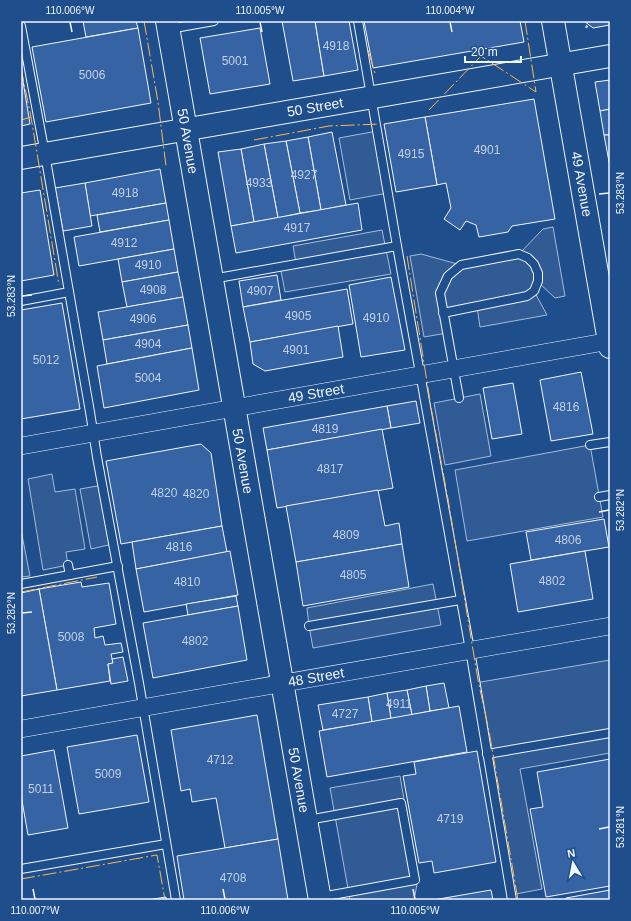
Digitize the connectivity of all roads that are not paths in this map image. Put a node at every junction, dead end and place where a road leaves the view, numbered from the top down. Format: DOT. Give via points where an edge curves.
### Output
graph roads {
  1 [pos="214,21"];
  2 [pos="358,21"];
  3 [pos="553,21"];
  4 [pos="167,25"];
  5 [pos="21,26"];
  6 [pos="610,56"];
  7 [pos="561,64"];
  8 [pos="371,97"];
  9 [pos="186,129"];
  10 [pos="44,154"];
  11 [pos="21,158"];
  12 [pos="397,246"];
  13 [pos="212,279"];
  14 [pos="69,292"];
  15 [pos="21,301"];
  16 [pos="443,313"];
  17 [pos="610,343"];
  18 [pos="454,369"];
  19 [pos="420,374"];
  20 [pos="459,398"];
  21 [pos="234,408"];
  22 [pos="93,433"];
  23 [pos="610,442"];
  24 [pos="590,445"];
  25 [pos="21,446"];
  26 [pos="610,496"];
  27 [pos="600,497"];
  28 [pos="68,565"];
  29 [pos="118,566"];
  30 [pos="70,575"];
  31 [pos="21,584"];
  32 [pos="460,600"];
  33 [pos="309,626"];
  34 [pos="610,626"];
  35 [pos="470,650"];
  36 [pos="282,683"];
  37 [pos="143,707"];
  38 [pos="21,729"];
  39 [pos="610,733"];
  40 [pos="487,754"];
  41 [pos="306,820"];
  42 [pos="166,844"];
  43 [pos="21,869"];
  44 [pos="320,899"];
  45 [pos="176,900"];
  46 [pos="512,900"];
  1 -- 4 [label="lane"];
  2 -- 8 [label="lane"];
  3 -- 7 [label="street, 49 Avenue"];
  4 -- 9 [label="street, 50 Avenue"];
  5 -- 10 [label="lane"];
  6 -- 7 [label="street, 50 Street"];
  7 -- 8 [label="street, 50 Street"];
  7 -- 17 [label="street, 49 Avenue"];
  8 -- 9 [label="street, 50 Street"];
  8 -- 12 [label="lane"];
  9 -- 10 [label="street, 50 Street"];
  9 -- 13 [label="street, 50 Avenue"];
  10 -- 11 [label="street, 50 Street"];
  10 -- 14 [label="lane"];
  12 -- 13 [label="lane"];
  12 -- 19 [label="lane"];
  13 -- 21 [label="street, 50 Avenue"];
  14 -- 15 [label="lane"];
  14 -- 22 [label="lane"];
  16 -- 16 [label="lane" via="440,293 448,276 461,265 519,254 534,264 538,281 534,291 527,296"];
  16 -- 18 [label="lane"];
  17 -- 18 [label="street, 49 Street"];
  18 -- 19 [label="street, 49 Street"];
  18 -- 20 [label="lane"];
  19 -- 21 [label="street, 49 Street"];
  19 -- 32 [label="lane"];
  21 -- 22 [label="street, 49 Street"];
  21 -- 36 [label="street, 50 Avenue"];
  22 -- 25 [label="street, 49 Street"];
  22 -- 29 [label="lane"];
  23 -- 24 [label="lane"];
  26 -- 27 [label="lane"];
  28 -- 30 [label="lane"];
  29 -- 30 [label="lane"];
  29 -- 37 [label="lane"];
  30 -- 31 [label="lane"];
  32 -- 33 [label="lane"];
  32 -- 35 [label="lane"];
  34 -- 35 [label="street, 48 Street"];
  35 -- 36 [label="street, 48 Street"];
  35 -- 40 [label="lane"];
  36 -- 37 [label="street, 48 Street"];
  36 -- 41 [label="street, 50 Avenue"];
  37 -- 38 [label="street, 48 Street"];
  37 -- 42 [label="lane"];
  39 -- 40 [label="lane"];
  40 -- 46 [label="lane"];
  41 -- 44 [label="street, 50 Avenue"];
  41 -- 44 [label="lane" via="401,803 415,880"];
  42 -- 43 [label="lane"];
  42 -- 45 [label="lane"];
}
